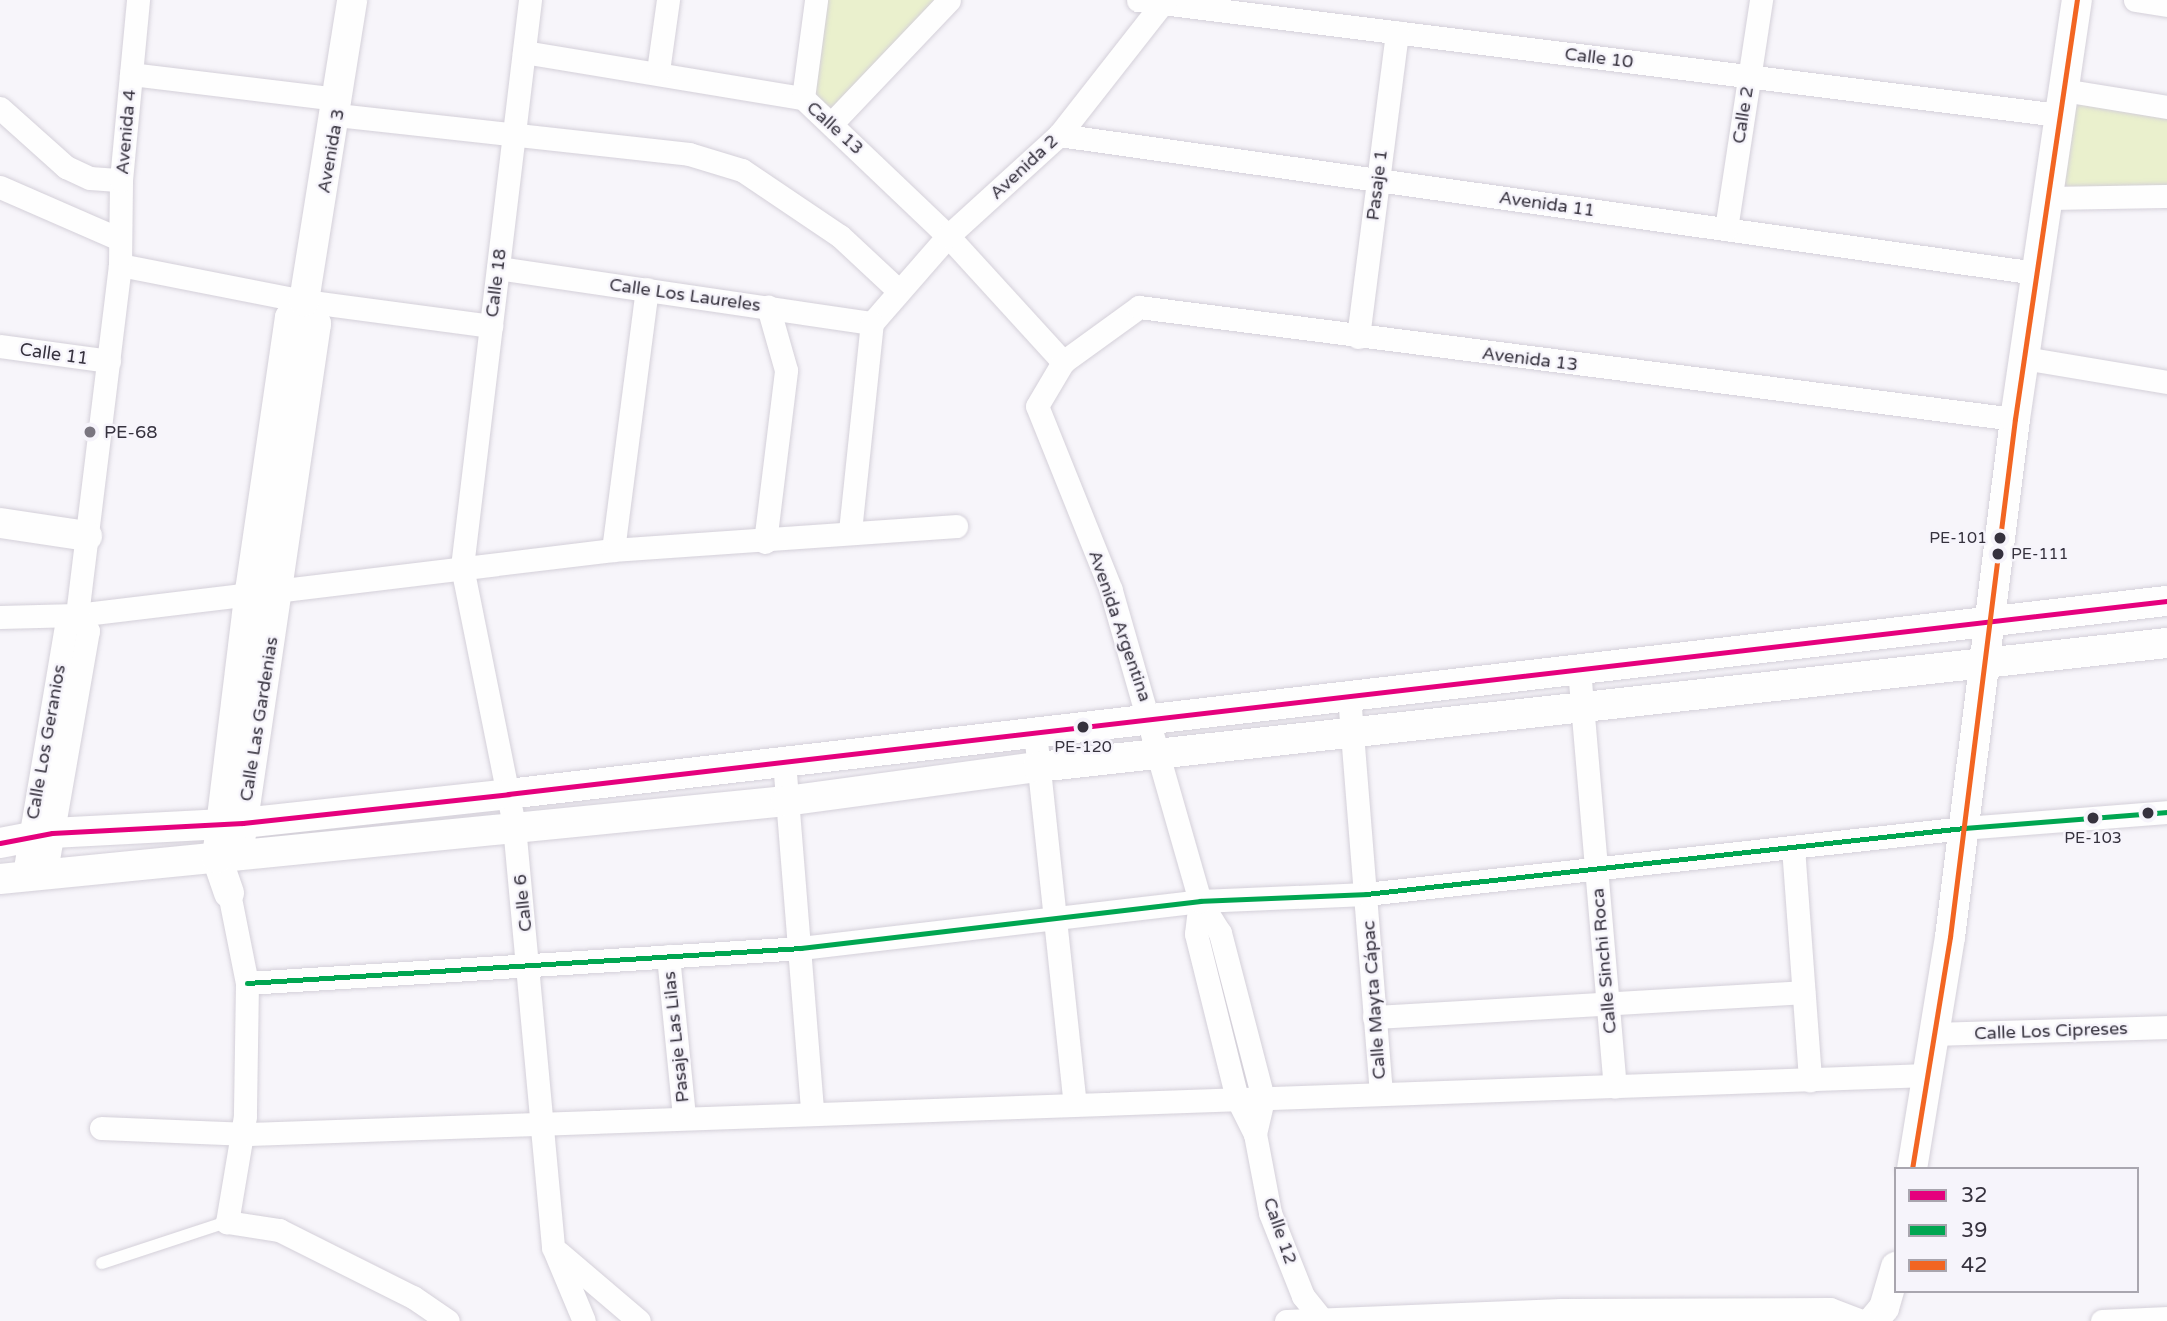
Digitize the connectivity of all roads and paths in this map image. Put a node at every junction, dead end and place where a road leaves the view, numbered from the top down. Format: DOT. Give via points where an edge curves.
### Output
graph roads {
  1 [pos="138,0"];
  2 [pos="352,0"];
  3 [pos="530,0"];
  4 [pos="667,0"];
  5 [pos="816,0"];
  6 [pos="949,0"];
  7 [pos="1138,0"];
  8 [pos="1761,0"];
  9 [pos="2077,0"];
  10 [pos="2135,0"];
  11 [pos="1164,2"];
  12 [pos="2167,5"];
  13 [pos="1397,32"];
  14 [pos="524,52"];
  15 [pos="658,71"];
  16 [pos="131,74"];
  17 [pos="1749,76"];
  18 [pos="803,99"];
  19 [pos="2061,102"];
  20 [pos="338,107"];
  21 [pos="2167,107"];
  22 [pos="0,108"];
  23 [pos="833,122"];
  24 [pos="1059,135"];
  25 [pos="514,136"];
  26 [pos="121,180"];
  27 [pos="1378,180"];
  28 [pos="0,187"];
  29 [pos="2167,196"];
  30 [pos="2047,198"];
  31 [pos="1726,229"];
  32 [pos="948,236"];
  33 [pos="119,239"];
  34 [pos="120,265"];
  35 [pos="498,268"];
  36 [pos="2036,273"];
  37 [pos="647,289"];
  38 [pos="899,291"];
  39 [pos="304,301"];
  40 [pos="768,307"];
  41 [pos="872,323"];
  42 [pos="491,326"];
  43 [pos="1357,337"];
  44 [pos="0,346"];
  45 [pos="2024,358"];
  46 [pos="108,361"];
  47 [pos="1063,362"];
  48 [pos="2167,382"];
  49 [pos="2015,419"];
  50 [pos="0,523"];
  51 [pos="956,526"];
  52 [pos="850,531"];
  53 [pos="87,536"];
  54 [pos="765,542"];
  55 [pos="613,550"];
  56 [pos="462,567"];
  57 [pos="281,587"];
  58 [pos="250,591"];
  59 [pos="2167,601"];
  60 [pos="77,614"];
  61 [pos="0,617"];
  62 [pos="1990,620"];
  63 [pos="2167,643"];
  64 [pos="1984,663"];
  65 [pos="1579,669"];
  66 [pos="1349,696"];
  67 [pos="1583,708"];
  68 [pos="1152,720"];
  69 [pos="1035,732"];
  70 [pos="1354,734"];
  71 [pos="1162,754"];
  72 [pos="784,761"];
  73 [pos="1038,767"];
  74 [pos="508,794"];
  75 [pos="786,801"];
  76 [pos="2167,811"];
  77 [pos="231,824"];
  78 [pos="514,826"];
  79 [pos="1964,828"];
  80 [pos="41,835"];
  81 [pos="0,843"];
  82 [pos="1793,847"];
  83 [pos="227,858"];
  84 [pos="1596,869"];
  85 [pos="23,875"];
  86 [pos="229,893"];
  87 [pos="1366,894"];
  88 [pos="1200,901"];
  89 [pos="1055,918"];
  90 [pos="801,948"];
  91 [pos="668,956"];
  92 [pos="529,965"];
  93 [pos="247,983"];
  94 [pos="1804,992"];
  95 [pos="1606,1004"];
  96 [pos="1374,1017"];
  97 [pos="2167,1027"];
  98 [pos="1935,1034"];
  99 [pos="1928,1076"];
  100 [pos="1810,1080"];
  101 [pos="1615,1086"];
  102 [pos="1381,1094"];
  103 [pos="1237,1098"];
  104 [pos="1263,1098"];
  105 [pos="1075,1104"];
  106 [pos="812,1112"];
  107 [pos="684,1117"];
  108 [pos="543,1122"];
  109 [pos="101,1128"];
  110 [pos="242,1133"];
  111 [pos="1255,1133"];
  112 [pos="1912,1167"];
  113 [pos="227,1222"];
  114 [pos="554,1247"];
  115 [pos="102,1263"];
  116 [pos="1894,1274"];
  117 [pos="1562,1316"];
  118 [pos="2167,1318"];
  119 [pos="1322,1320"];
  120 [pos="448,1321"];
  121 [pos="584,1321"];
  122 [pos="639,1321"];
  123 [pos="1286,1321"];
  124 [pos="1861,1321"];
  125 [pos="1873,1321"];
  126 [pos="2102,1321"];
  1 -- 16 [label="street, Avenida 4"];
  2 -- 20 [label="street, Avenida 3"];
  3 -- 14 [label="street, Calle 18"];
  4 -- 15 [label="street"];
  5 -- 18 [label="street"];
  6 -- 23 [label="street"];
  7 -- 11 [label="street, Calle 10"];
  8 -- 17 [label="street, Calle 2"];
  9 -- 19 [label="street"];
  10 -- 12 [label="street"];
  11 -- 13 [label="street, Calle 10"];
  11 -- 24 [label="street, Avenida 2"];
  13 -- 17 [label="street, Calle 10"];
  13 -- 27 [label="street, Pasaje 1"];
  14 -- 15 [label="street, Calle 13"];
  14 -- 25 [label="street, Calle 18"];
  15 -- 18 [label="street, Calle 13"];
  16 -- 20 [label="street"];
  16 -- 26 [label="street, Avenida 4"];
  17 -- 19 [label="street, Calle 10"];
  17 -- 31 [label="street, Calle 2"];
  18 -- 23 [label="street, Calle 13"];
  19 -- 21 [label="street, Calle 10"];
  19 -- 30 [label="street"];
  20 -- 25 [label="street"];
  20 -- 39 [label="street, Avenida 3"];
  22 -- 26 [label="street" via="66,167 90,178"];
  23 -- 32 [label="street, Calle 13"];
  24 -- 27 [label="street, Avenida 11"];
  24 -- 32 [label="street, Avenida 2"];
  25 -- 35 [label="street, Calle 18"];
  25 -- 38 [label="street" via="689,155 742,170 840,236"];
  26 -- 33 [label="street, Avenida 4"];
  27 -- 31 [label="street, Avenida 11"];
  27 -- 43 [label="street, Pasaje 1"];
  28 -- 33 [label="street"];
  29 -- 30 [label="street"];
  30 -- 36 [label="street"];
  31 -- 36 [label="street, Avenida 11"];
  32 -- 38 [label="street, Avenida 2"];
  32 -- 47 [label="street, Calle 13"];
  33 -- 34 [label="street, Avenida 4"];
  34 -- 39 [label="street"];
  34 -- 46 [label="street, Calle Los Geranios"];
  35 -- 37 [label="street, Calle Los Laureles"];
  35 -- 42 [label="street, Calle 18"];
  36 -- 45 [label="street"];
  37 -- 40 [label="street, Calle Los Laureles"];
  37 -- 55 [label="street"];
  38 -- 41 [label="street, Avenida 2"];
  39 -- 42 [label="street"];
  39 -- 57 [label="street, Avenida 3" via="316,324"];
  39 -- 58 [label="street, Avenida 3" via="290,318"];
  40 -- 41 [label="street, Calle Los Laureles"];
  40 -- 54 [label="street" via="786,370"];
  41 -- 52 [label="street"];
  42 -- 56 [label="street, Calle 18"];
  43 -- 47 [label="street, Avenida 13" via="1139,306"];
  43 -- 49 [label="street, Avenida 13"];
  44 -- 46 [label="street, Calle 11"];
  45 -- 48 [label="street"];
  45 -- 49 [label="street"];
  46 -- 53 [label="street, Calle Los Geranios"];
  47 -- 68 [label="street, Avenida Argentina" via="1037,406 1111,590"];
  49 -- 62 [label="street"];
  50 -- 53 [label="street"];
  51 -- 52 [label="street"];
  52 -- 54 [label="street"];
  53 -- 60 [label="street, Calle Los Geranios"];
  54 -- 55 [label="street"];
  55 -- 56 [label="street"];
  56 -- 57 [label="street"];
  56 -- 74 [label="street, Calle 6"];
  57 -- 58 [label="street"];
  57 -- 77 [label="street, Calle Las Gardenias"];
  58 -- 60 [label="street"];
  58 -- 77 [label="street, Calle Las Gardenias"];
  59 -- 62 [label="street"];
  60 -- 61 [label="street"];
  60 -- 80 [label="street, Calle Los Geranios" via="88,631"];
  62 -- 64 [label="street"];
  62 -- 65 [label="street"];
  63 -- 64 [label="street"];
  64 -- 67 [label="street"];
  64 -- 79 [label="street"];
  65 -- 66 [label="street"];
  65 -- 67 [label="street, Calle Sinchi Roca"];
  66 -- 68 [label="street"];
  66 -- 70 [label="street, Calle Mayta Cápac"];
  67 -- 70 [label="street"];
  67 -- 84 [label="street, Calle Sinchi Roca"];
  68 -- 69 [label="street"];
  68 -- 71 [label="street, Avenida Argentina"];
  69 -- 72 [label="street"];
  69 -- 73 [label="street"];
  70 -- 71 [label="street"];
  70 -- 87 [label="street, Calle Mayta Cápac"];
  71 -- 73 [label="street"];
  71 -- 88 [label="street, Avenida Argentina"];
  72 -- 74 [label="street"];
  72 -- 75 [label="street"];
  73 -- 75 [label="street"];
  73 -- 89 [label="street"];
  74 -- 77 [label="street"];
  74 -- 78 [label="street, Calle 6"];
  75 -- 78 [label="street"];
  75 -- 90 [label="street"];
  76 -- 79 [label="street"];
  77 -- 80 [label="street"];
  77 -- 83 [label="street, Calle Las Gardenias"];
  78 -- 83 [label="street"];
  78 -- 92 [label="street, Calle 6"];
  79 -- 82 [label="street"];
  79 -- 98 [label="street"];
  80 -- 81 [label="street"];
  80 -- 85 [label="street, Calle Los Geranios"];
  82 -- 84 [label="street"];
  82 -- 94 [label="street"];
  83 -- 85 [label="street"];
  83 -- 86 [label="street, Calle Las Gardenias"];
  84 -- 87 [label="street"];
  84 -- 95 [label="street, Calle Sinchi Roca"];
  86 -- 93 [label="street, Calle Las Gardenias"];
  87 -- 88 [label="street"];
  87 -- 96 [label="street, Calle Mayta Cápac"];
  88 -- 89 [label="street"];
  88 -- 103 [label="street, Avenida Argentina" via="1196,934"];
  88 -- 104 [label="street, Avenida Argentina" via="1220,933"];
  89 -- 90 [label="street"];
  89 -- 105 [label="street"];
  90 -- 91 [label="street"];
  90 -- 106 [label="street"];
  91 -- 92 [label="street"];
  91 -- 107 [label="street, Pasaje Las Lilas"];
  92 -- 93 [label="street"];
  92 -- 108 [label="street, Calle 6"];
  93 -- 110 [label="street, Calle Las Gardenias"];
  94 -- 95 [label="street"];
  94 -- 100 [label="street"];
  95 -- 96 [label="street"];
  95 -- 101 [label="street, Calle Sinchi Roca"];
  96 -- 102 [label="street, Calle Mayta Cápac"];
  97 -- 98 [label="street, Calle Los Cipreses"];
  98 -- 99 [label="street"];
  99 -- 100 [label="street"];
  99 -- 112 [label="street"];
  100 -- 101 [label="street"];
  101 -- 102 [label="street"];
  102 -- 104 [label="street"];
  103 -- 104 [label="street"];
  103 -- 105 [label="street"];
  103 -- 111 [label="street, Calle 12"];
  104 -- 111 [label="street, Calle 12"];
  105 -- 106 [label="street"];
  106 -- 107 [label="street"];
  107 -- 108 [label="street"];
  108 -- 110 [label="street"];
  108 -- 114 [label="street, Calle 6"];
  109 -- 110 [label="street"];
  110 -- 113 [label="street, Calle Las Gardenias"];
  111 -- 119 [label="street, Calle 12" via="1270,1213 1303,1296"];
  113 -- 115 [label="lane"];
  113 -- 120 [label="street" via="279,1230 413,1297"];
  114 -- 121 [label="street, Calle 6"];
  114 -- 122 [label="street"];
  116 -- 125 [label="street" via="1884,1308"];
  117 -- 119 [label="street"];
  117 -- 124 [label="street" via="1830,1309"];
  118 -- 126 [label="street"];
  119 -- 123 [label="street"];
}
